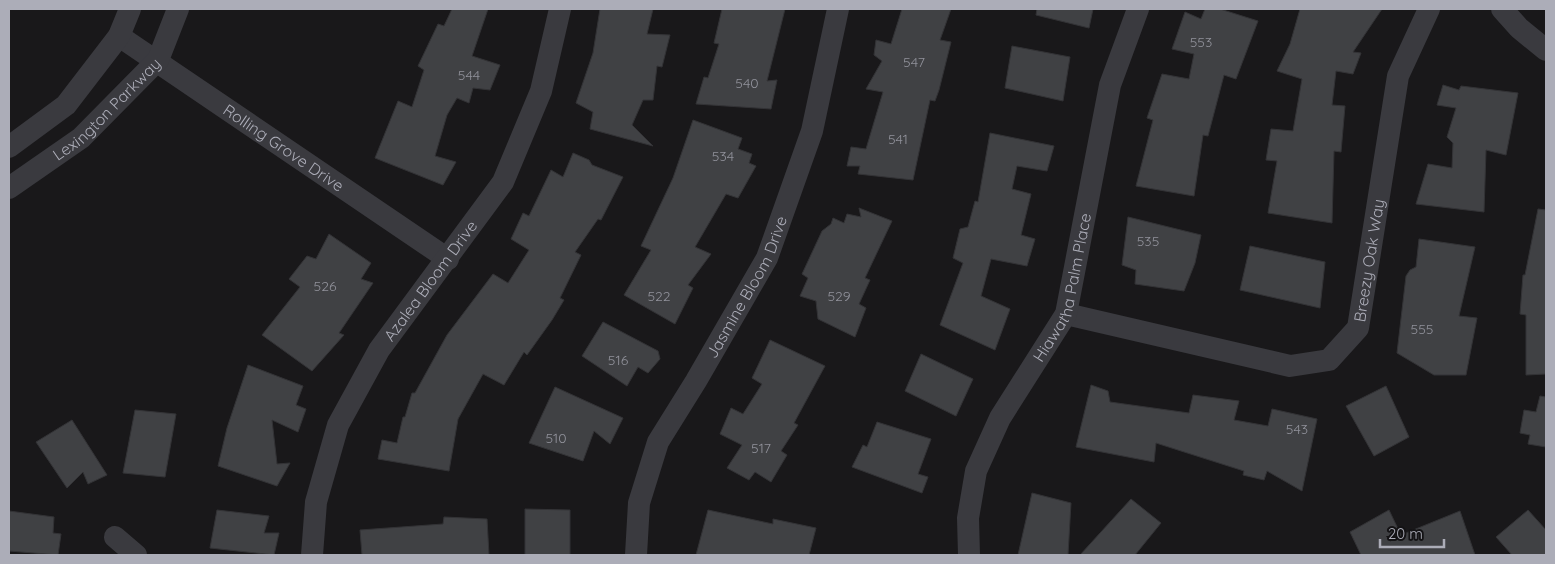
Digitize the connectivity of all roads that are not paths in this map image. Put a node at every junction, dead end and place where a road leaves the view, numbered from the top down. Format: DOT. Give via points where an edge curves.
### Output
graph roads {
  1 [pos="130,9"];
  2 [pos="178,9"];
  3 [pos="560,9"];
  4 [pos="838,9"];
  5 [pos="1138,9"];
  6 [pos="1429,9"];
  7 [pos="1502,9"];
  8 [pos="119,36"];
  9 [pos="1546,50"];
  10 [pos="158,60"];
  11 [pos="9,147"];
  12 [pos="9,188"];
  13 [pos="448,259"];
  14 [pos="1066,314"];
  15 [pos="115,537"];
  16 [pos="136,555"];
  17 [pos="312,555"];
  18 [pos="636,555"];
  19 [pos="969,555"];
  1 -- 8 [label="street, Lexington Parkway"];
  2 -- 10 [label="street, Lexington Parkway"];
  3 -- 13 [label="street, Azalea Bloom Drive" via="541,91 503,182"];
  4 -- 18 [label="street, Jasmine Bloom Drive" via="812,131 766,258 658,442 639,502"];
  5 -- 14 [label="street, Hiawatha Palm Place" via="1110,85"];
  6 -- 14 [label="street, Breezy Oak Way" via="1398,76 1358,328 1329,360 1290,366"];
  7 -- 9 [label="street"];
  8 -- 10 [label="street, Rolling Grove Drive"];
  8 -- 11 [label="street, Lexington Parkway" via="66,105"];
  10 -- 12 [label="street, Lexington Parkway" via="81,138"];
  10 -- 13 [label="street, Rolling Grove Drive"];
  13 -- 17 [label="street, Azalea Bloom Drive" via="379,350 338,425 316,502"];
  14 -- 19 [label="street, Hiawatha Palm Place" via="1000,418 976,471 968,518"];
  15 -- 16 [label="street"];
}
